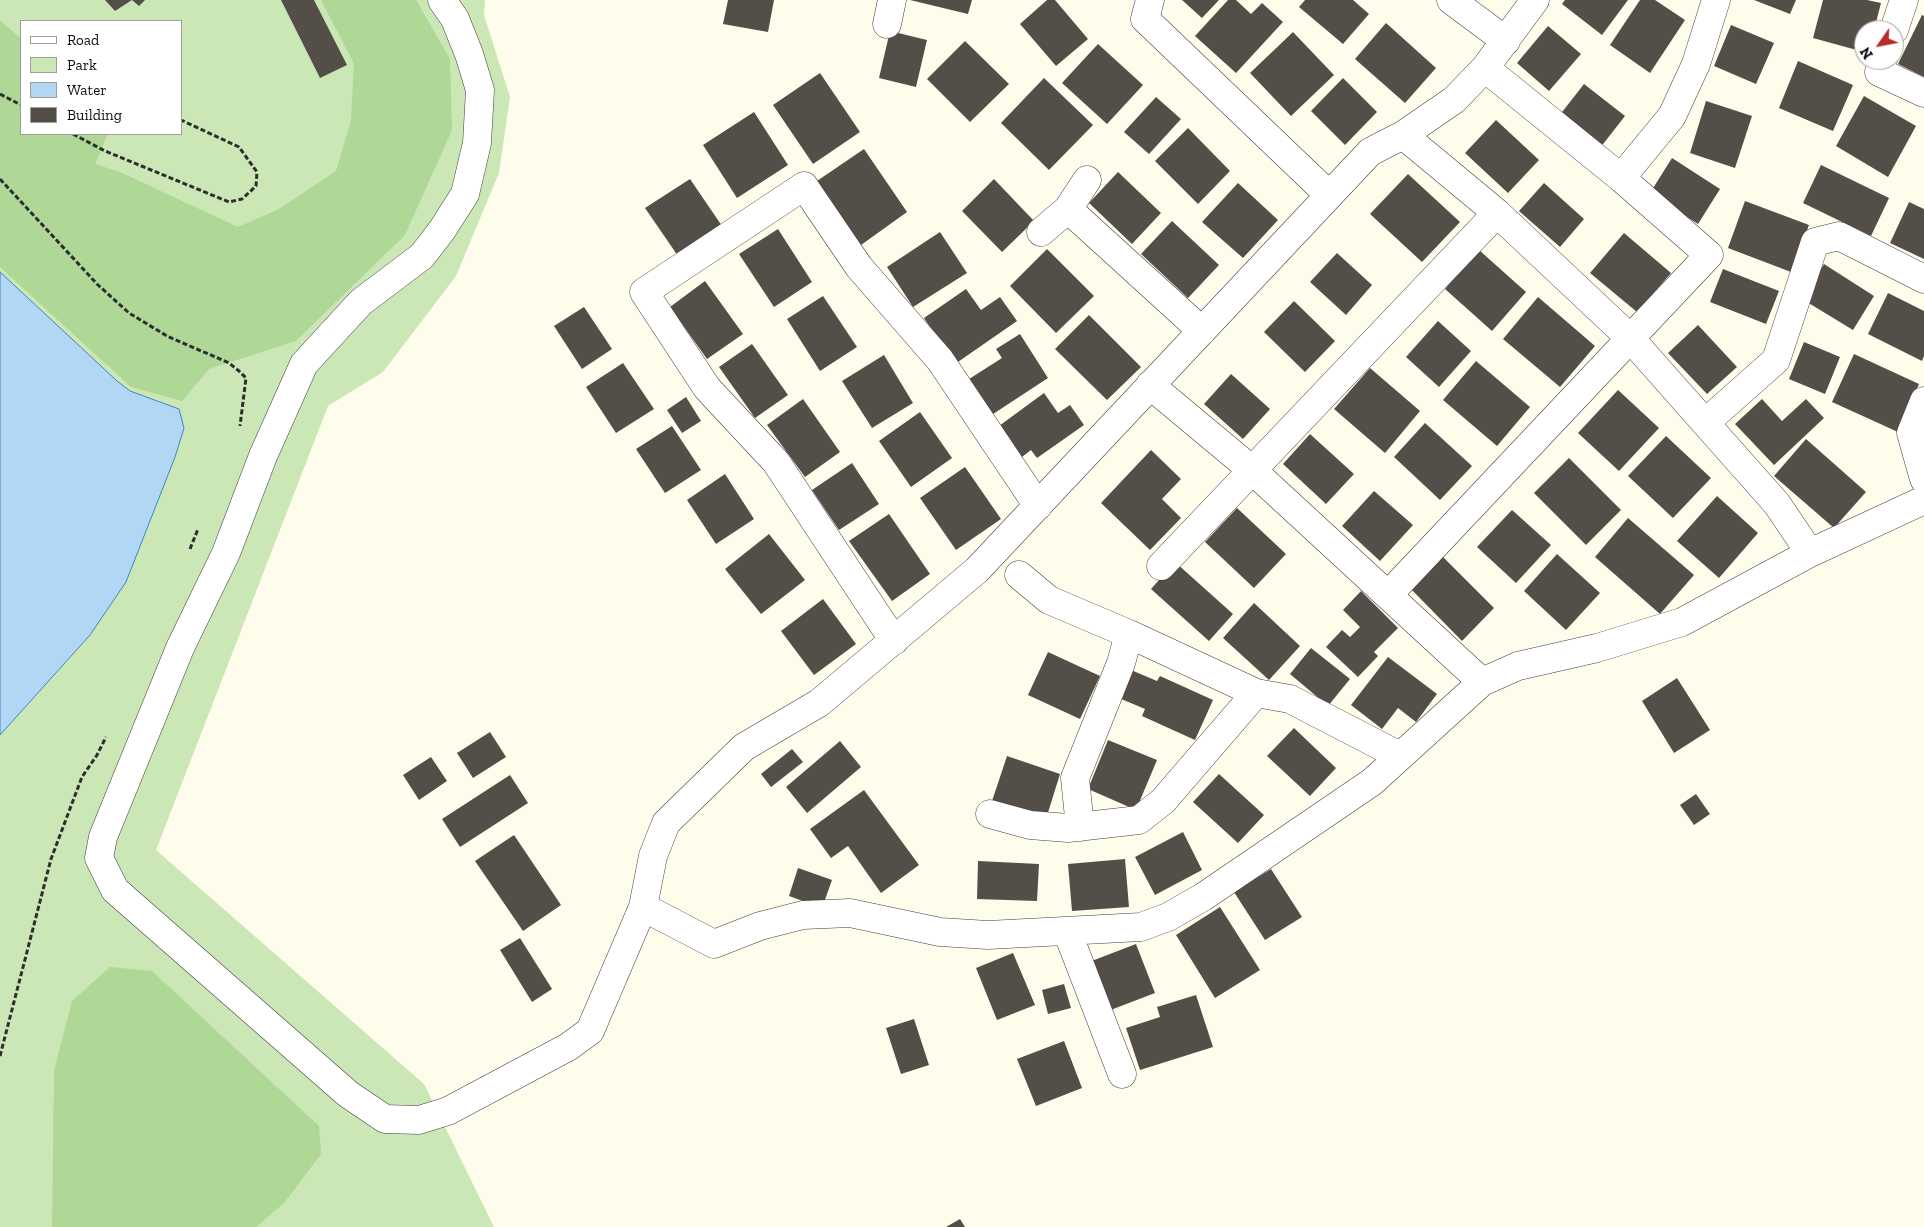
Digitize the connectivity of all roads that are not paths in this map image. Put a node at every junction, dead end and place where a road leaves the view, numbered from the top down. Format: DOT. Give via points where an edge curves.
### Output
graph roads {
  1 [pos="442,0"];
  2 [pos="1150,0"];
  3 [pos="1451,0"];
  4 [pos="1535,0"];
  5 [pos="1716,0"];
  6 [pos="1904,0"];
  7 [pos="1897,20"];
  8 [pos="1506,41"];
  9 [pos="1485,68"];
  10 [pos="1880,70"];
  11 [pos="1924,93"];
  12 [pos="1403,135"];
  13 [pos="1621,178"];
  14 [pos="1087,180"];
  15 [pos="1329,195"];
  16 [pos="1068,209"];
  17 [pos="1497,212"];
  18 [pos="1041,232"];
  19 [pos="1924,279"];
  20 [pos="1202,330"];
  21 [pos="1630,338"];
  22 [pos="1150,385"];
  23 [pos="1924,401"];
  24 [pos="1705,423"];
  25 [pos="1252,470"];
  26 [pos="1924,478"];
  27 [pos="1924,500"];
  28 [pos="1038,506"];
  29 [pos="1810,553"];
  30 [pos="1161,566"];
  31 [pos="1019,574"];
  32 [pos="1388,595"];
  33 [pos="1129,634"];
  34 [pos="894,640"];
  35 [pos="1482,682"];
  36 [pos="1256,693"];
  37 [pos="1400,756"];
  38 [pos="990,814"];
  39 [pos="1080,827"];
  40 [pos="643,908"];
  41 [pos="1067,931"];
  42 [pos="1122,1074"];
  1 -- 40 [label="street" via="455,19 470,54 480,90 478,143 465,194 422,256 361,302 304,364 263,456 226,553 180,648 103,837 99,858 114,890 348,1094 385,1119 419,1120 448,1111 568,1047 590,1031"];
  2 -- 15 [label="street" via="1145,19"];
  3 -- 8 [label="street"];
  4 -- 8 [label="street"];
  5 -- 13 [label="street" via="1696,64 1672,116"];
  6 -- 7 [label="street"];
  8 -- 9 [label="street"];
  9 -- 12 [label="street" via="1454,100"];
  9 -- 13 [label="street"];
  10 -- 11 [label="street"];
  12 -- 15 [label="street" via="1370,152"];
  12 -- 17 [label="street"];
  13 -- 21 [label="street" via="1709,255"];
  14 -- 16 [label="street"];
  15 -- 20 [label="street"];
  16 -- 18 [label="street"];
  16 -- 20 [label="street"];
  17 -- 21 [label="street"];
  17 -- 25 [label="street"];
  19 -- 24 [label="street" via="1838,236 1815,242 1776,360"];
  20 -- 22 [label="street"];
  21 -- 24 [label="street"];
  21 -- 32 [label="street"];
  22 -- 25 [label="street"];
  22 -- 28 [label="street"];
  23 -- 26 [label="street" via="1911,433"];
  24 -- 29 [label="street" via="1777,504"];
  25 -- 30 [label="street"];
  25 -- 32 [label="street"];
  27 -- 29 [label="street"];
  28 -- 34 [label="street" via="977,570"];
  28 -- 34 [label="street" via="940,360 860,267 804,186 644,292 707,388 776,462"];
  29 -- 35 [label="street" via="1682,622 1597,648 1518,666"];
  31 -- 33 [label="street" via="1049,600"];
  32 -- 35 [label="street"];
  33 -- 36 [label="street"];
  33 -- 39 [label="street" via="1121,663 1075,778"];
  34 -- 40 [label="street" via="819,703 744,746 666,823 653,856"];
  35 -- 37 [label="street"];
  36 -- 37 [label="street" via="1290,698"];
  36 -- 39 [label="street" via="1163,802 1139,820"];
  37 -- 41 [label="street" via="1372,782 1203,897 1168,917 1141,927"];
  38 -- 39 [label="street" via="1030,825"];
  40 -- 41 [label="street" via="714,944 760,926 812,914 850,913 940,932 988,935"];
  41 -- 42 [label="street"];
}
